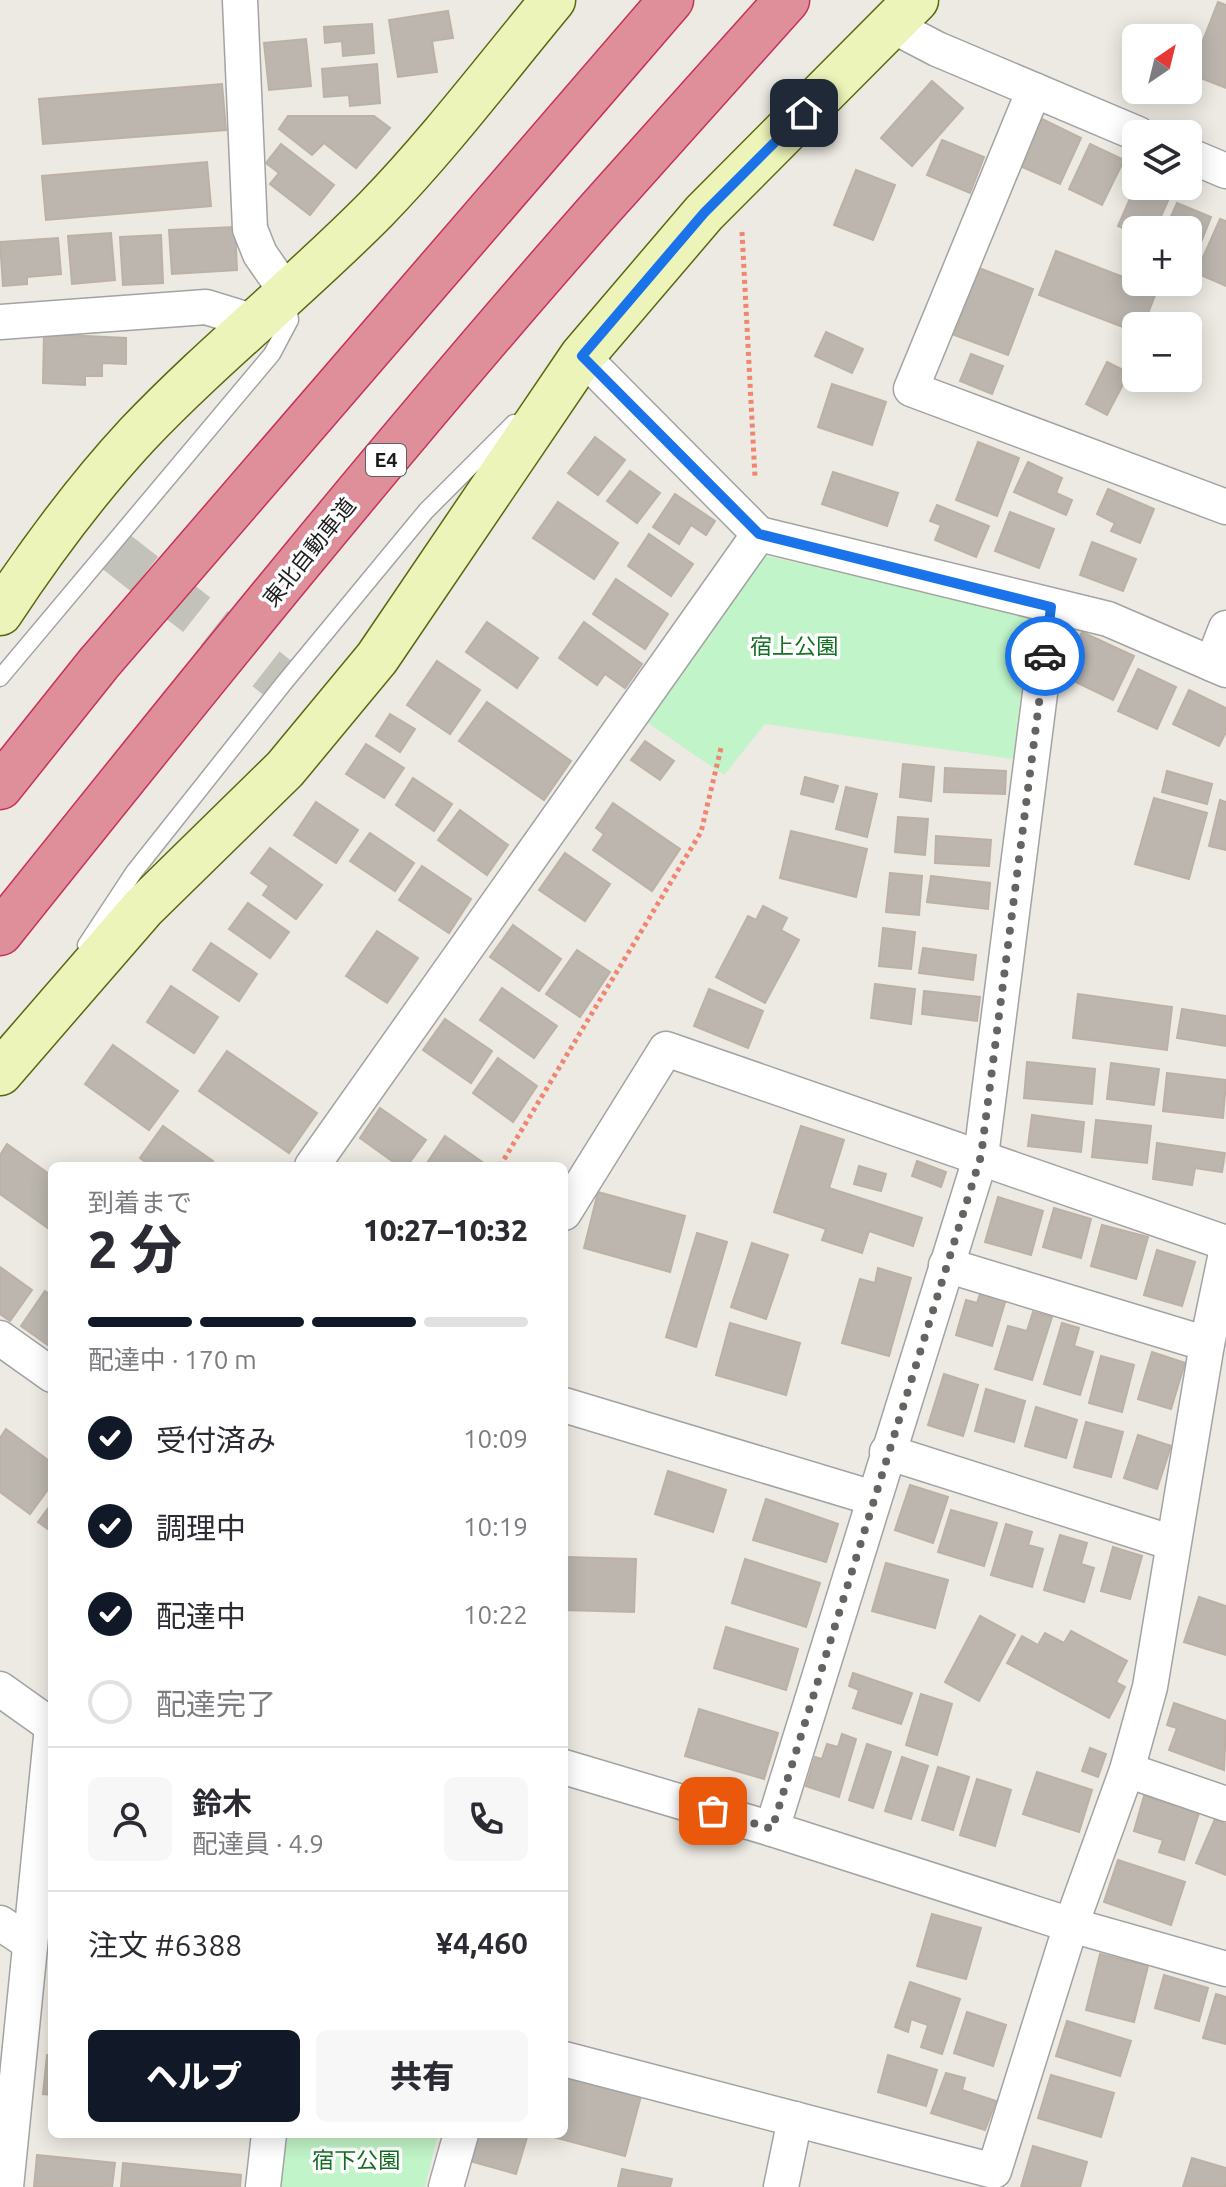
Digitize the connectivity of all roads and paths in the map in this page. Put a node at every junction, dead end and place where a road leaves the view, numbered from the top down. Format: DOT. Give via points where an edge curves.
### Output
graph roads {
  1 [pos="240,0"];
  2 [pos="553,0"];
  3 [pos="671,0"];
  4 [pos="787,0"];
  5 [pos="904,12"];
  6 [pos="1034,90"];
  7 [pos="1122,127"];
  8 [pos="1202,161"];
  9 [pos="1226,171"];
  10 [pos="739,179"];
  11 [pos="287,293"];
  12 [pos="0,322"];
  13 [pos="255,322"];
  14 [pos="582,356"];
  15 [pos="1226,507"];
  16 [pos="759,534"];
  17 [pos="1051,607"];
  18 [pos="0,613"];
  19 [pos="1226,628"];
  20 [pos="1219,667"];
  21 [pos="0,678"];
  22 [pos="721,748"];
  23 [pos="0,787"];
  24 [pos="0,933"];
  25 [pos="4,1068"];
  26 [pos="981,1156"];
  27 [pos="315,1162"];
  28 [pos="502,1162"];
  29 [pos="568,1207"];
  30 [pos="1226,1243"];
  31 [pos="1226,1253"];
  32 [pos="946,1265"];
  33 [pos="0,1338"];
  34 [pos="1207,1344"];
  35 [pos="48,1372"];
  36 [pos="568,1406"];
  37 [pos="887,1452"];
  38 [pos="873,1498"];
  39 [pos="1173,1543"];
  40 [pos="0,1689"];
  41 [pos="48,1723"];
  42 [pos="48,1765"];
  43 [pos="568,1768"];
  44 [pos="1127,1770"];
  45 [pos="1226,1804"];
  46 [pos="772,1829"];
  47 [pos="0,1923"];
  48 [pos="1071,1925"];
  49 [pos="30,1943"];
  50 [pos="1226,1969"];
  51 [pos="568,2060"];
  52 [pos="795,2119"];
  53 [pos="269,2138"];
  54 [pos="460,2138"];
  55 [pos="6,2187"];
  56 [pos="263,2187"];
  57 [pos="446,2187"];
  58 [pos="781,2187"];
  1 -- 11 [label="street" via="250,229"];
  2 -- 11 [label="street" via="377,208"];
  3 -- 23 [label="highway" via="99,663"];
  4 -- 24 [label="highway, 東北自動車道 / E4" via="373,475"];
  5 -- 6 [label="street" via="937,49"];
  5 -- 10 [label="street"];
  6 -- 7 [label="street"];
  6 -- 15 [label="street" via="911,389"];
  8 -- 9 [label="street"];
  10 -- 14 [label="street"];
  10 -- 16 [label="path"];
  11 -- 13 [label="street"];
  11 -- 21 [label="lane" via="290,320 272,354"];
  12 -- 13 [label="street" via="206,307"];
  13 -- 18 [label="street" via="137,435"];
  14 -- 16 [label="street"];
  14 -- 25 [label="street" via="377,658 285,769 143,908"];
  16 -- 17 [label="street"];
  16 -- 27 [label="street"];
  17 -- 20 [label="street" via="1108,619"];
  17 -- 26 [label="street"];
  19 -- 20 [label="street"];
  22 -- 28 [label="path" via="701,832"];
  26 -- 29 [label="street" via="666,1049"];
  26 -- 30 [label="street"];
  26 -- 32 [label="street"];
  31 -- 34 [label="street"];
  32 -- 34 [label="street"];
  32 -- 37 [label="street"];
  33 -- 35 [label="street"];
  34 -- 39 [label="street"];
  36 -- 38 [label="street"];
  37 -- 38 [label="street"];
  37 -- 39 [label="street"];
  38 -- 46 [label="street"];
  39 -- 44 [label="street" via="1150,1687"];
  40 -- 41 [label="street"];
  42 -- 49 [label="street"];
  43 -- 46 [label="street"];
  44 -- 45 [label="street"];
  44 -- 48 [label="street"];
  46 -- 48 [label="street"];
  47 -- 49 [label="street"];
  48 -- 50 [label="street"];
  48 -- 52 [label="street" via="994,2171"];
  49 -- 55 [label="street"];
  51 -- 52 [label="street"];
  52 -- 58 [label="street"];
  53 -- 56 [label="street"];
  54 -- 57 [label="street"];
}
